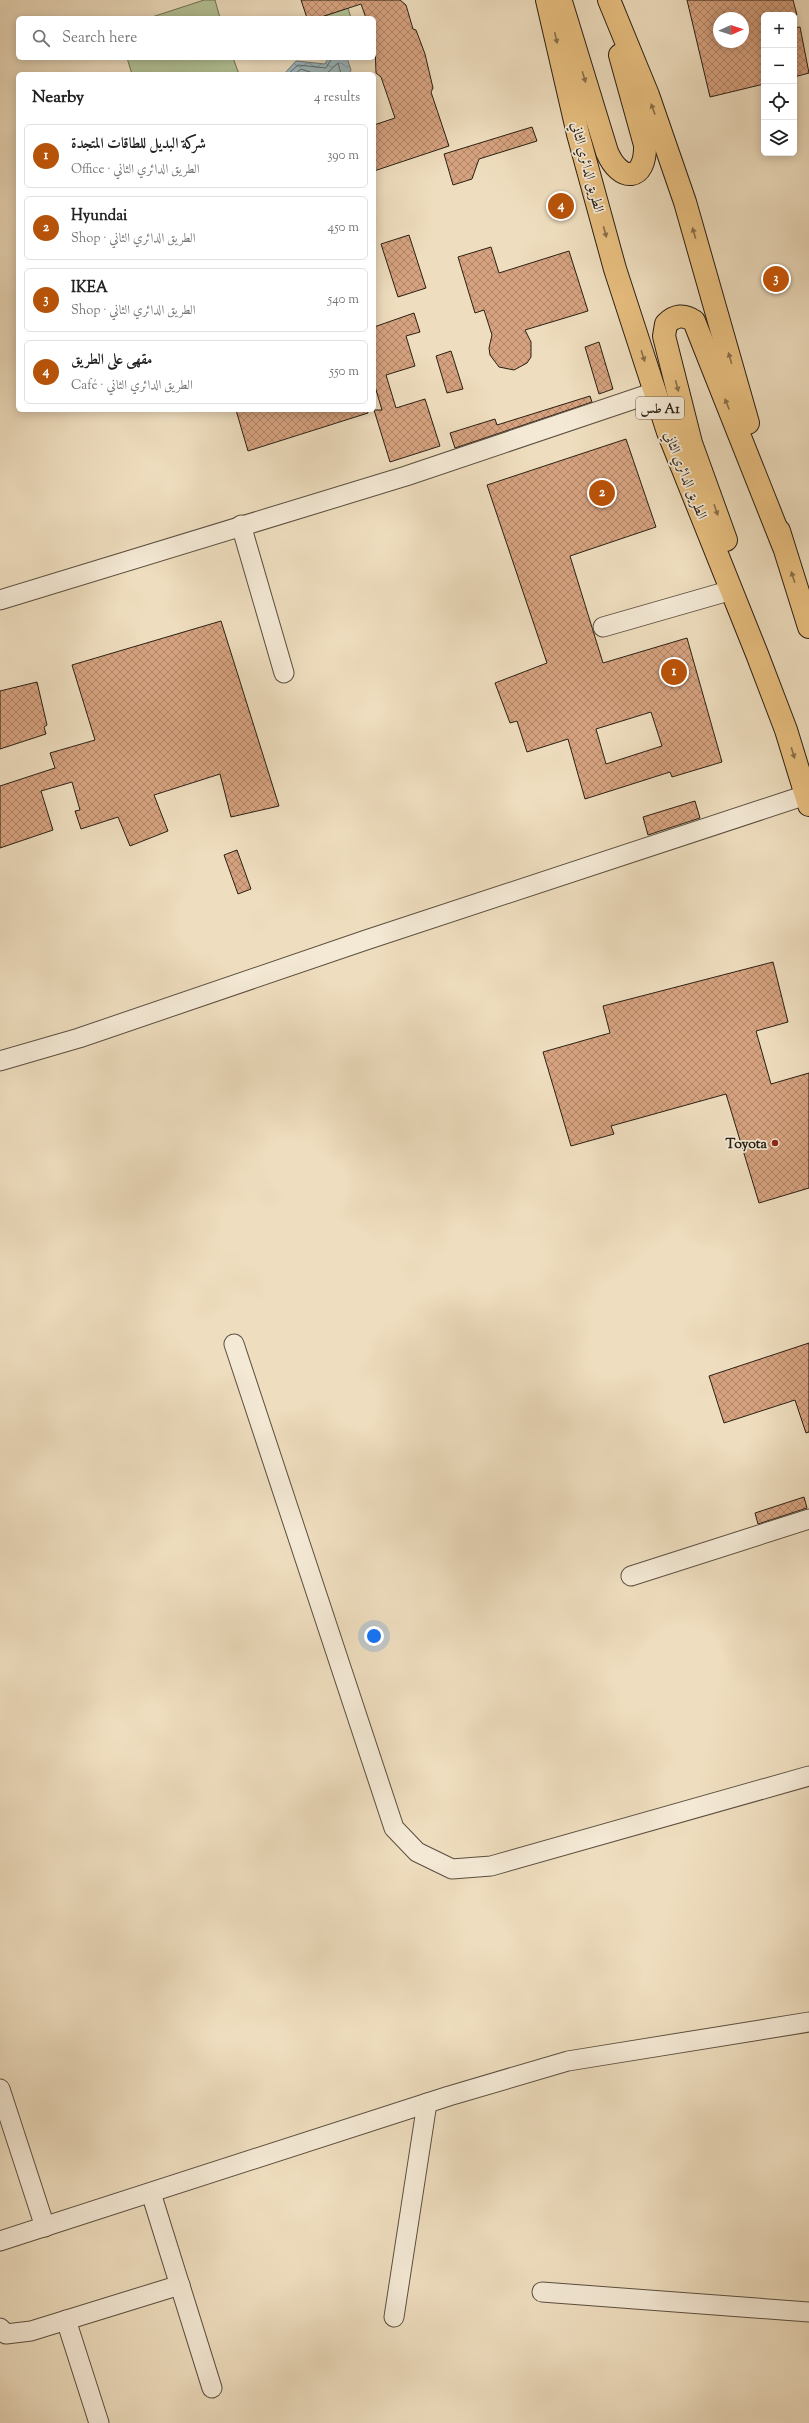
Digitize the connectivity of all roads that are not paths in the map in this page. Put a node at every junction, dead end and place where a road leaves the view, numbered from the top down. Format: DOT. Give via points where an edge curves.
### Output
graph roads {
  1 [pos="547,0"];
  2 [pos="560,0"];
  3 [pos="608,0"];
  4 [pos="655,392"];
  5 [pos="241,525"];
  6 [pos="783,545"];
  7 [pos="732,590"];
  8 [pos="0,600"];
  9 [pos="603,627"];
  10 [pos="809,627"];
  11 [pos="284,674"];
  12 [pos="786,730"];
  13 [pos="808,800"];
  14 [pos="0,1061"];
  15 [pos="234,1344"];
  16 [pos="809,1519"];
  17 [pos="631,1576"];
  18 [pos="809,1776"];
  19 [pos="809,2022"];
  20 [pos="0,2089"];
  21 [pos="427,2103"];
  22 [pos="151,2193"];
  23 [pos="44,2227"];
  24 [pos="0,2241"];
  25 [pos="180,2284"];
  26 [pos="542,2292"];
  27 [pos="809,2312"];
  28 [pos="394,2317"];
  29 [pos="66,2320"];
  30 [pos="0,2328"];
  31 [pos="212,2388"];
  32 [pos="99,2423"];
  1 -- 4 [label="highway, الطريق الدائري الثاني / طس A1, one-way" via="578,134 615,269"];
  2 -- 3 [label="highway, one-way" via="607,152 613,165 622,174 632,174 641,169 645,160 645,145 628,89"];
  6 -- 3 [label="highway, one-way" via="685,202 648,95"];
  4 -- 5 [label="street" via="406,476"];
  4 -- 7 [label="highway, الطريق الدائري الثاني / طس A1" via="670,439"];
  5 -- 8 [label="street"];
  5 -- 11 [label="street"];
  10 -- 6 [label="highway, one-way"];
  6 -- 12 [label="highway, one-way" via="694,321 683,316 671,319 664,329 664,336 692,443 749,604"];
  7 -- 9 [label="street"];
  7 -- 12 [label="highway, الطريق الدائري الثاني / طس A1"];
  12 -- 13 [label="highway, الطريق الدائري الثاني / طس A1, one-way"];
  13 -- 14 [label="street" via="366,940 79,1038"];
  15 -- 18 [label="street" via="394,1828 417,1852 452,1869 491,1866"];
  16 -- 17 [label="street"];
  19 -- 21 [label="street" via="568,2061"];
  20 -- 23 [label="street"];
  21 -- 22 [label="street"];
  21 -- 28 [label="street"];
  22 -- 23 [label="street"];
  22 -- 25 [label="street"];
  23 -- 24 [label="street"];
  25 -- 29 [label="street"];
  25 -- 31 [label="street"];
  26 -- 27 [label="street"];
  29 -- 30 [label="street" via="16,2334 6,2334"];
  29 -- 32 [label="street"];
}
